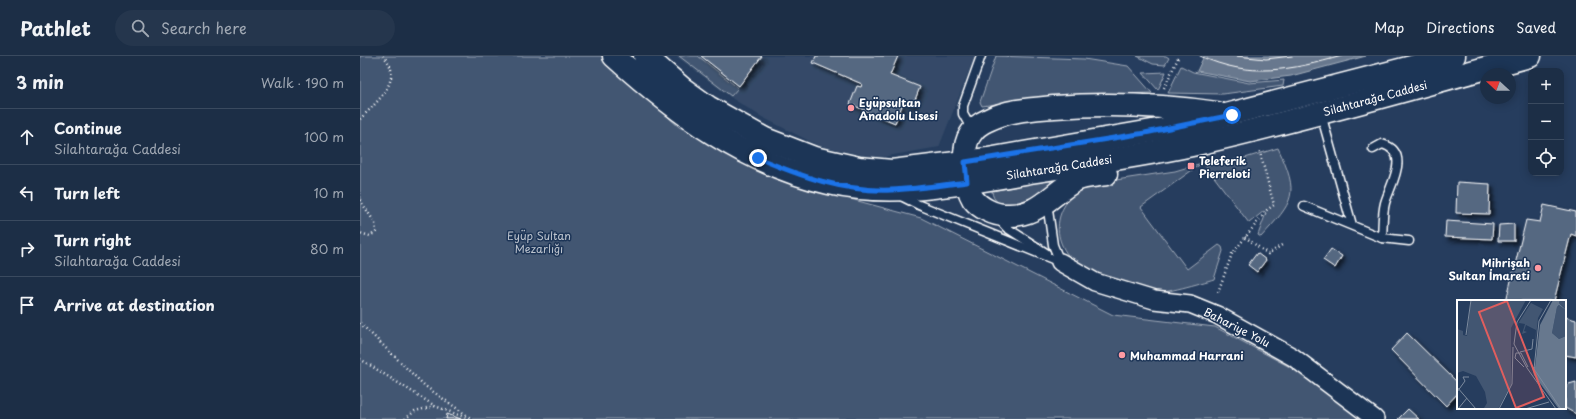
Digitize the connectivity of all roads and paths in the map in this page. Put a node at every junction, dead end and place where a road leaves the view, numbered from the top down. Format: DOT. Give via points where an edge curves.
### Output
graph roads {
  1 [pos="383,56"];
  2 [pos="614,56"];
  3 [pos="645,56"];
  4 [pos="981,56"];
  5 [pos="1179,56"];
  6 [pos="1454,56"];
  7 [pos="1530,56"];
  8 [pos="1160,107"];
  9 [pos="1320,113"];
  10 [pos="1232,115"];
  11 [pos="360,120"];
  12 [pos="972,130"];
  13 [pos="1259,149"];
  14 [pos="1373,149"];
  15 [pos="1162,150"];
  16 [pos="966,172"];
  17 [pos="890,190"];
  18 [pos="360,200"];
  19 [pos="1047,202"];
  20 [pos="1304,206"];
  21 [pos="994,213"];
  22 [pos="1352,225"];
  23 [pos="360,233"];
  24 [pos="1245,237"];
  25 [pos="1382,238"];
  26 [pos="1409,241"];
  27 [pos="1282,245"];
  28 [pos="1060,262"];
  29 [pos="1218,292"];
  30 [pos="360,323"];
  31 [pos="360,359"];
  32 [pos="435,406"];
  33 [pos="405,419"];
  34 [pos="469,419"];
  35 [pos="472,419"];
  36 [pos="1375,419"];
  1 -- 11 [label="path" via="391,63 390,85"];
  2 -- 17 [label="main road, Silahtarağa Caddesi" via="683,115 732,146 808,178 853,188"];
  3 -- 16 [label="main road, Silahtarağa Caddesi" via="708,107 765,139 814,158 859,168"];
  4 -- 12 [label="lane" via="962,114"];
  5 -- 8 [label="path" via="1161,96"];
  6 -- 10 [label="main road, Silahtarağa Caddesi"];
  7 -- 9 [label="main road, Silahtarağa Caddesi"];
  8 -- 10 [label="main road"];
  8 -- 12 [label="main road" via="1086,105 1021,110 990,119"];
  9 -- 15 [label="main road, Silahtarağa Caddesi"];
  9 -- 22 [label="lane"];
  10 -- 16 [label="main road, Silahtarağa Caddesi"];
  12 -- 16 [label="main road" via="965,146"];
  13 -- 24 [label="path" via="1274,205"];
  14 -- 25 [label="lane" via="1382,144 1389,146 1396,155 1397,175 1384,205"];
  15 -- 16 [label="main road, Silahtarağa Caddesi"];
  15 -- 19 [label="main road" via="1132,168 1077,180"];
  16 -- 17 [label="main road, Silahtarağa Caddesi"];
  16 -- 21 [label="main road" via="977,204"];
  17 -- 28 [label="lane" via="919,205"];
  18 -- 23 [label="path" via="375,223 376,232 370,236"];
  19 -- 21 [label="main road" via="1036,210 1020,214"];
  19 -- 28 [label="lane" via="1053,245"];
  20 -- 22 [label="lane"];
  21 -- 28 [label="lane" via="1007,228"];
  22 -- 25 [label="lane"];
  24 -- 27 [label="path" via="1268,254"];
  24 -- 29 [label="path" via="1232,254"];
  25 -- 26 [label="lane"];
  28 -- 36 [label="street, Bahariye Yolu" via="1095,282 1154,300 1190,304 1217,315 1293,357"];
  30 -- 35 [label="path" via="425,386"];
  31 -- 32 [label="path"];
  32 -- 33 [label="path" via="415,411"];
  32 -- 34 [label="path"];
}
